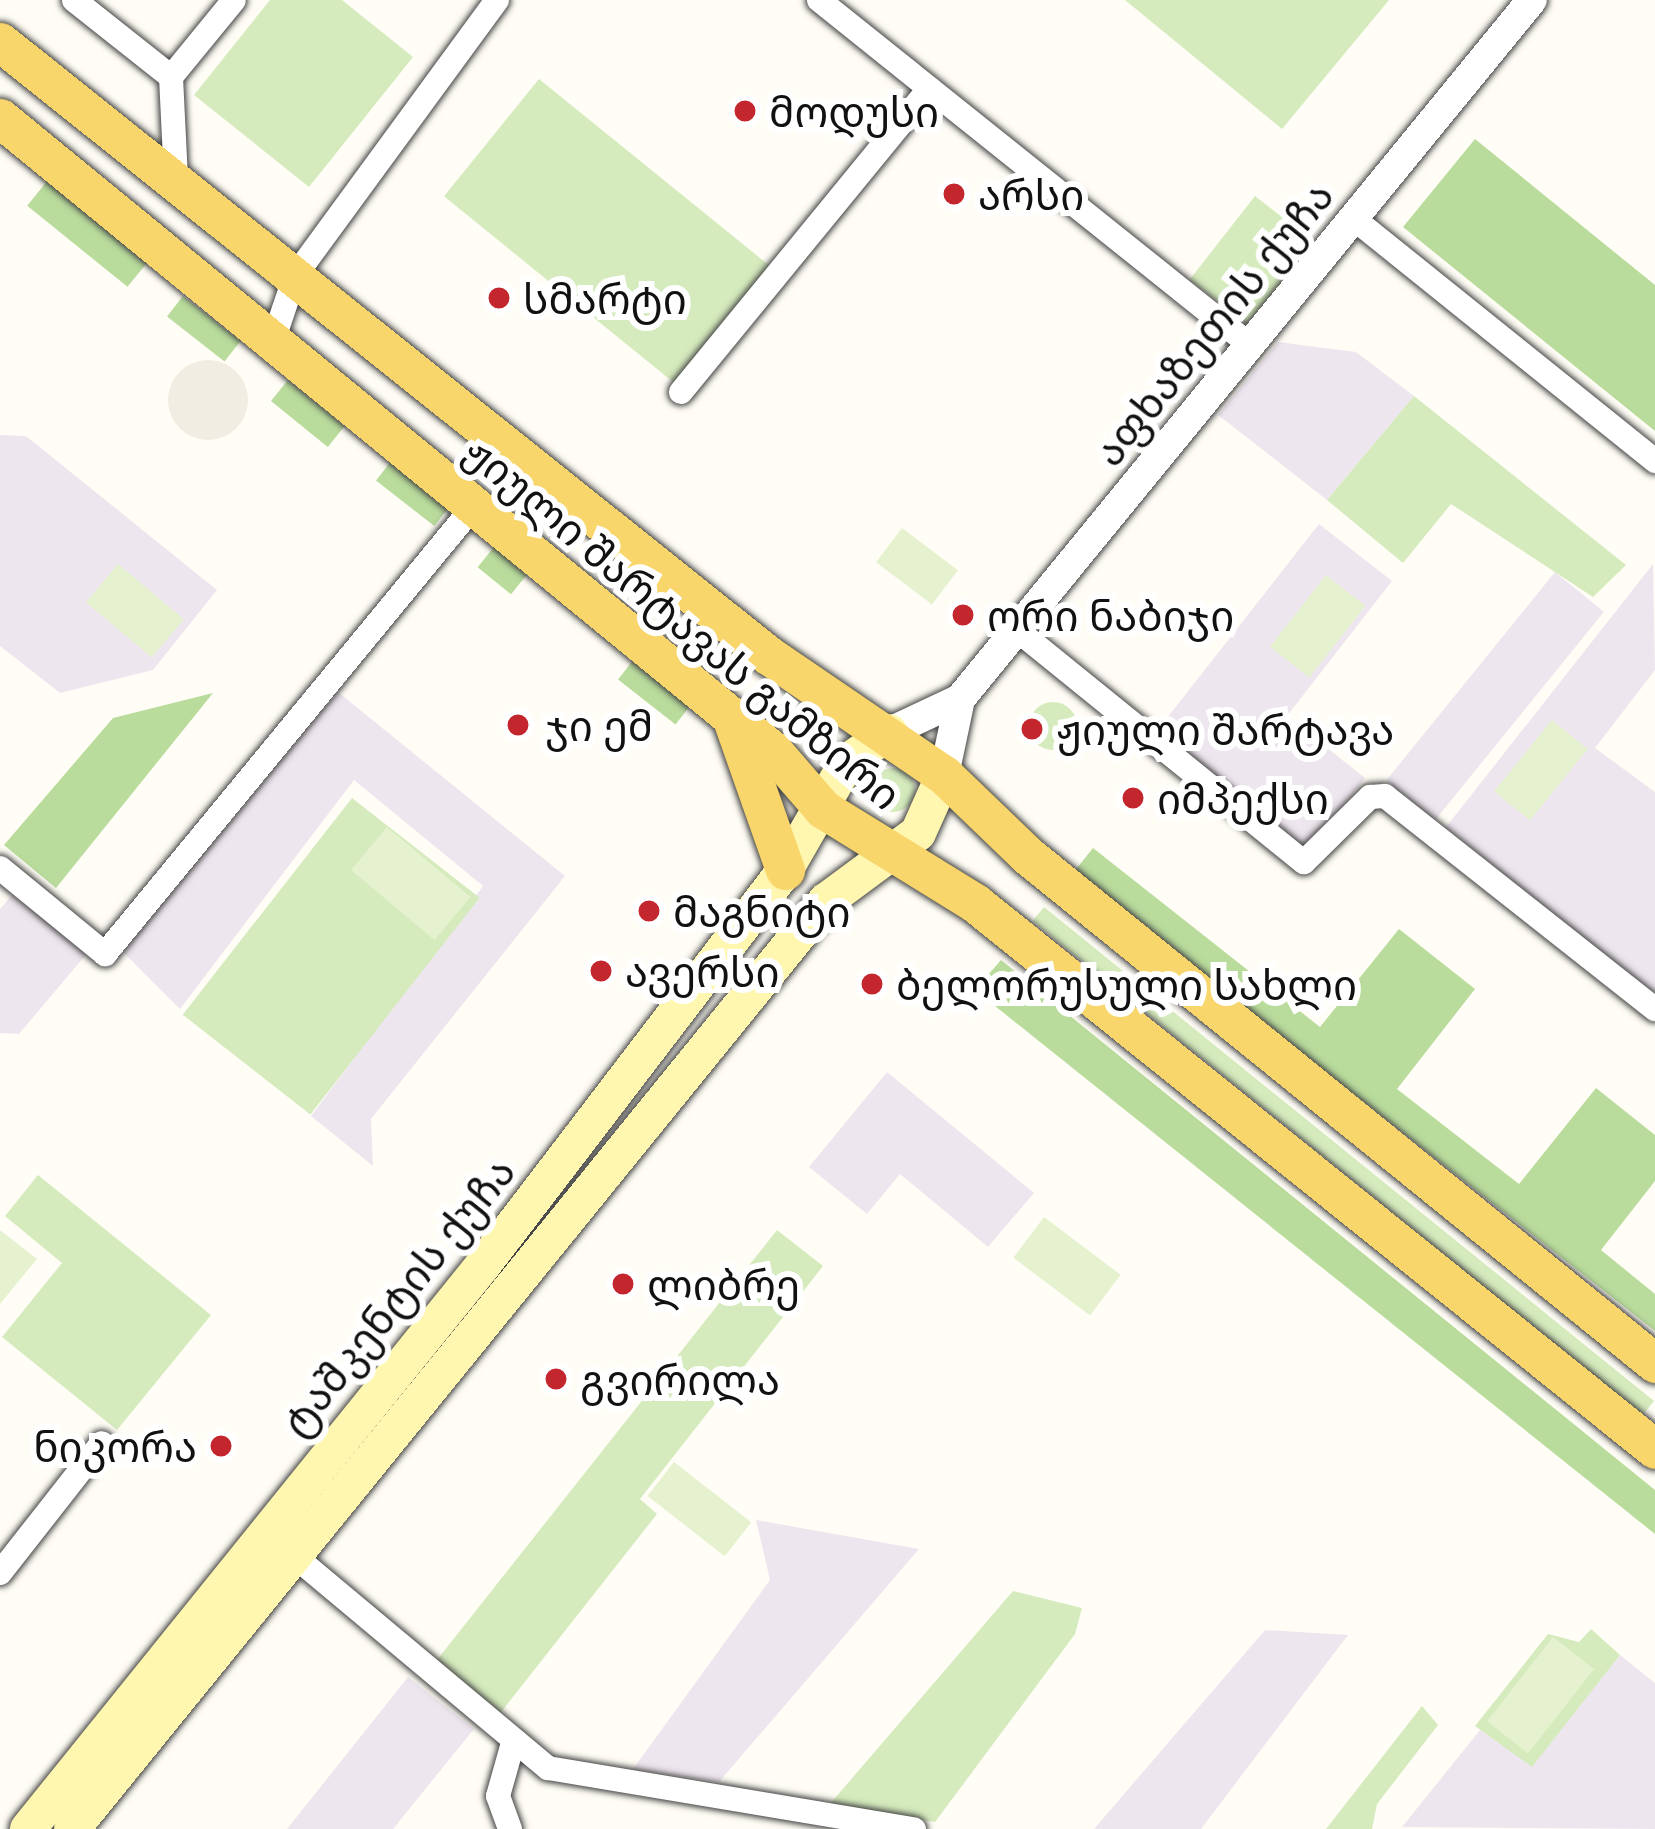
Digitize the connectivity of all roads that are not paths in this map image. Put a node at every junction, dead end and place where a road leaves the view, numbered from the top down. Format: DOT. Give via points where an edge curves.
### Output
graph roads {
  1 [pos="74,0"];
  2 [pos="234,0"];
  3 [pos="497,0"];
  4 [pos="818,0"];
  5 [pos="1532,0"];
  6 [pos="0,42"];
  7 [pos="171,77"];
  8 [pos="929,89"];
  9 [pos="0,118"];
  10 [pos="176,182"];
  11 [pos="1353,218"];
  12 [pos="295,276"];
  13 [pos="273,341"];
  14 [pos="1250,345"];
  15 [pos="681,392"];
  16 [pos="1655,461"];
  17 [pos="474,506"];
  18 [pos="1017,630"];
  19 [pos="960,699"];
  20 [pos="731,717"];
  21 [pos="890,732"];
  22 [pos="944,775"];
  23 [pos="824,809"];
  24 [pos="886,856"];
  25 [pos="0,868"];
  26 [pos="785,870"];
  27 [pos="1655,1010"];
  28 [pos="1655,1363"];
  29 [pos="102,1443"];
  30 [pos="1655,1449"];
  31 [pos="280,1543"];
  32 [pos="0,1573"];
  33 [pos="513,1743"];
  34 [pos="28,1829"];
  35 [pos="72,1829"];
  36 [pos="510,1829"];
  37 [pos="914,1829"];
  1 -- 7 [label="street"];
  2 -- 7 [label="street"];
  3 -- 12 [label="street"];
  4 -- 8 [label="street"];
  5 -- 11 [label="street, აფხაზეთის ქუჩა"];
  6 -- 10 [label="main road, ჟიული შარტავას გამზირი"];
  7 -- 10 [label="street"];
  8 -- 14 [label="street"];
  8 -- 15 [label="street"];
  9 -- 13 [label="main road, ჟიული შარტავას გამზირი"];
  10 -- 12 [label="main road, ჟიული შარტავას გამზირი"];
  11 -- 14 [label="street, აფხაზეთის ქუჩა"];
  11 -- 16 [label="street"];
  12 -- 13 [label="street"];
  12 -- 21 [label="main road, ჟიული შარტავას გამზირი" via="816,693"];
  13 -- 17 [label="main road, ჟიული შარტავას გამზირი"];
  14 -- 18 [label="street, აფხაზეთის ქუჩა"];
  17 -- 20 [label="main road, ჟიული შარტავას გამზირი"];
  17 -- 25 [label="street" via="105,954"];
  18 -- 19 [label="street, აფხაზეთის ქუჩა"];
  18 -- 27 [label="street" via="1304,862 1370,797 1385,796"];
  19 -- 21 [label="street, აფხაზეთის ქუჩა"];
  19 -- 22 [label="street, აფხაზეთის ქუჩა"];
  20 -- 23 [label="main road, ჟიული შარტავას გამზირი"];
  20 -- 26 [label="main road"];
  21 -- 22 [label="main road, ჟიული შარტავას გამზირი"];
  21 -- 23 [label="main road" via="847,762"];
  22 -- 24 [label="main road" via="934,813"];
  22 -- 28 [label="main road, ჟიული შარტავას გამზირი" via="998,831"];
  23 -- 24 [label="main road, ჟიული შარტავას გამზირი"];
  23 -- 26 [label="main road, ტაშკენტის ქუჩა"];
  24 -- 30 [label="main road, ჟიული შარტავას გამზირი" via="975,903"];
  24 -- 31 [label="main road, ტაშკენტის ქუჩა" via="811,919"];
  26 -- 31 [label="main road, ტაშკენტის ქუჩა"];
  29 -- 32 [label="street"];
  31 -- 33 [label="street"];
  31 -- 34 [label="main road, ტაშკენტის ქუჩა"];
  31 -- 35 [label="main road, ტაშკენტის ქუჩა"];
  33 -- 36 [label="street" via="498,1796"];
  33 -- 37 [label="street" via="548,1768"];
}
